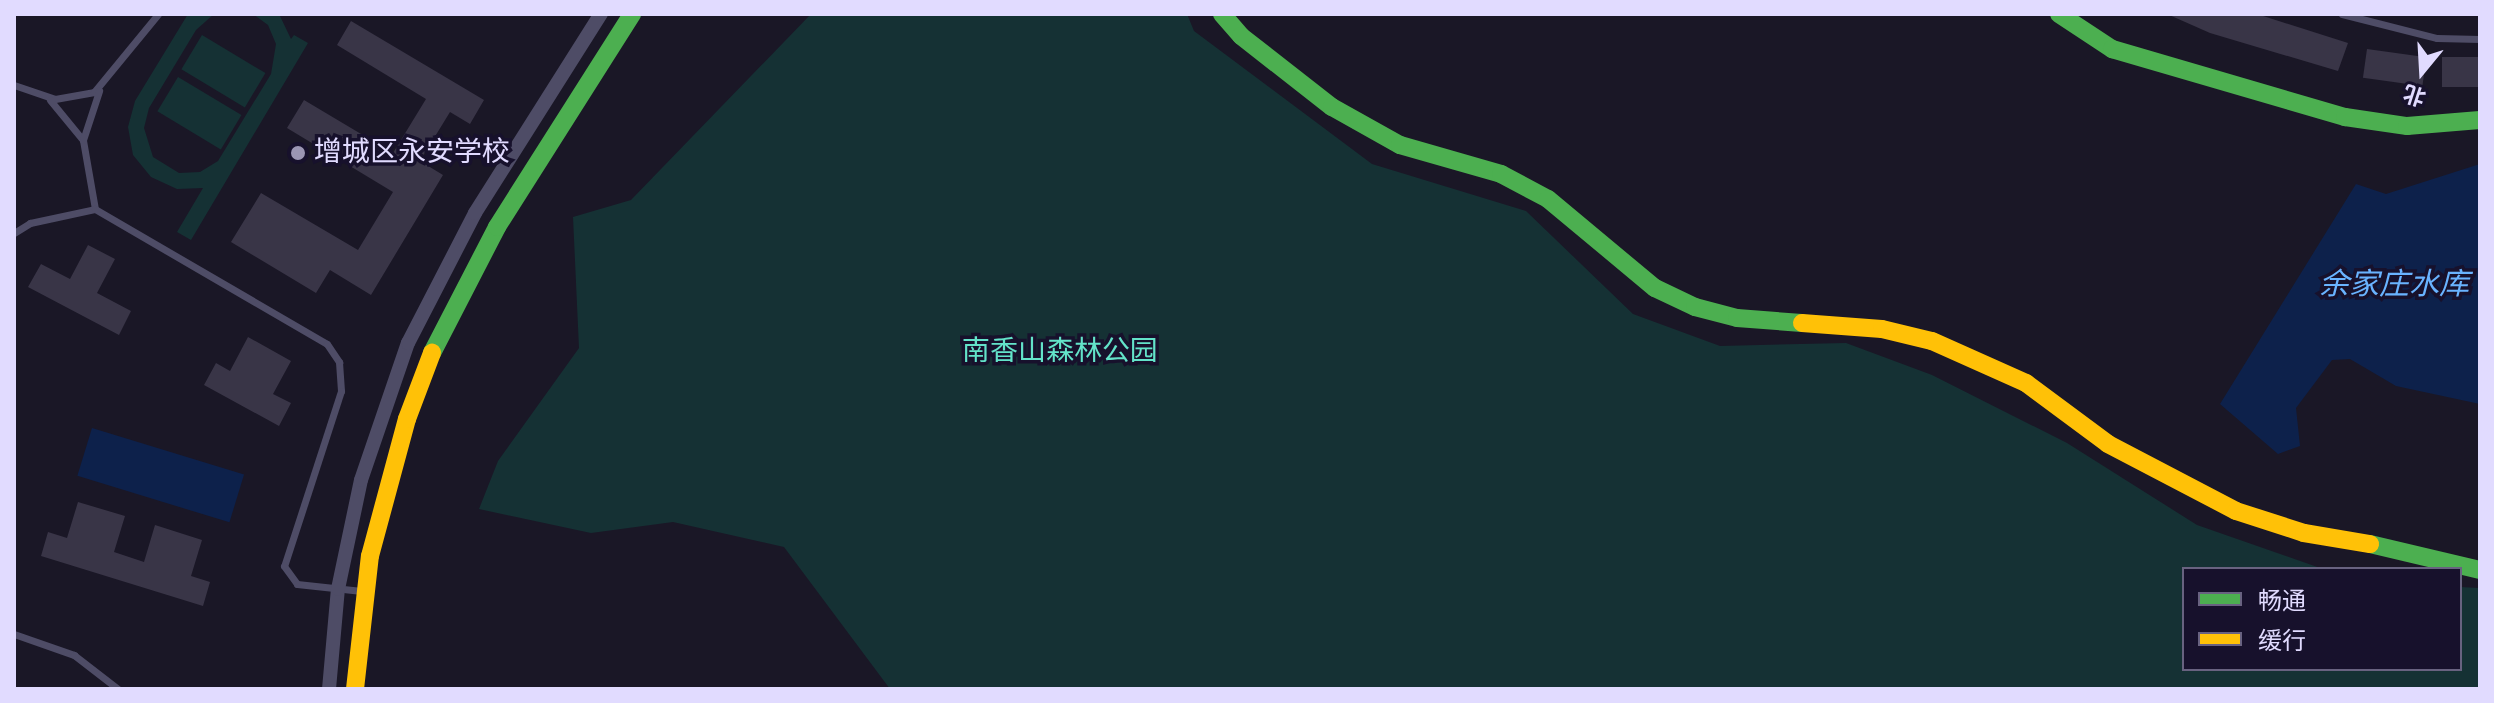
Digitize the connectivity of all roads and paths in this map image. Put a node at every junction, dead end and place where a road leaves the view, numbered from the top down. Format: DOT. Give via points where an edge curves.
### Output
graph roads {
  1 [pos="158,14"];
  2 [pos="601,14"];
  3 [pos="632,14"];
  4 [pos="1222,14"];
  5 [pos="2059,14"];
  6 [pos="2342,14"];
  7 [pos="2480,39"];
  8 [pos="14,85"];
  9 [pos="102,87"];
  10 [pos="45,96"];
  11 [pos="2480,120"];
  12 [pos="83,140"];
  13 [pos="95,209"];
  14 [pos="14,233"];
  15 [pos="2480,570"];
  16 [pos="338,589"];
  17 [pos="365,592"];
  18 [pos="14,634"];
  19 [pos="118,689"];
  20 [pos="329,689"];
  21 [pos="355,689"];
  1 -- 9 [label="lane"];
  2 -- 16 [label="street" via="475,213 408,343 361,480"];
  3 -- 17 [label="street" via="497,227 432,353 386,487"];
  4 -- 15 [label="street" via="1241,36 1332,107 1400,145 1501,174 1548,199 1655,288 1695,307 1737,318 1857,325 1932,341 2026,383 2108,444 2170,481 2236,511 2304,533 2423,553"];
  5 -- 11 [label="street" via="2112,49 2345,117 2407,126"];
  6 -- 7 [label="lane" via="2437,38"];
  8 -- 10 [label="lane"];
  9 -- 10 [label="lane" via="75,99"];
  9 -- 12 [label="lane"];
  10 -- 12 [label="lane" via="67,115"];
  12 -- 13 [label="lane"];
  13 -- 14 [label="lane" via="30,223"];
  13 -- 16 [label="lane" via="334,352 342,372 341,391 284,566 297,584"];
  16 -- 17 [label="lane"];
  16 -- 20 [label="street"];
  17 -- 21 [label="street"];
  18 -- 19 [label="lane" via="74,655"];
}
